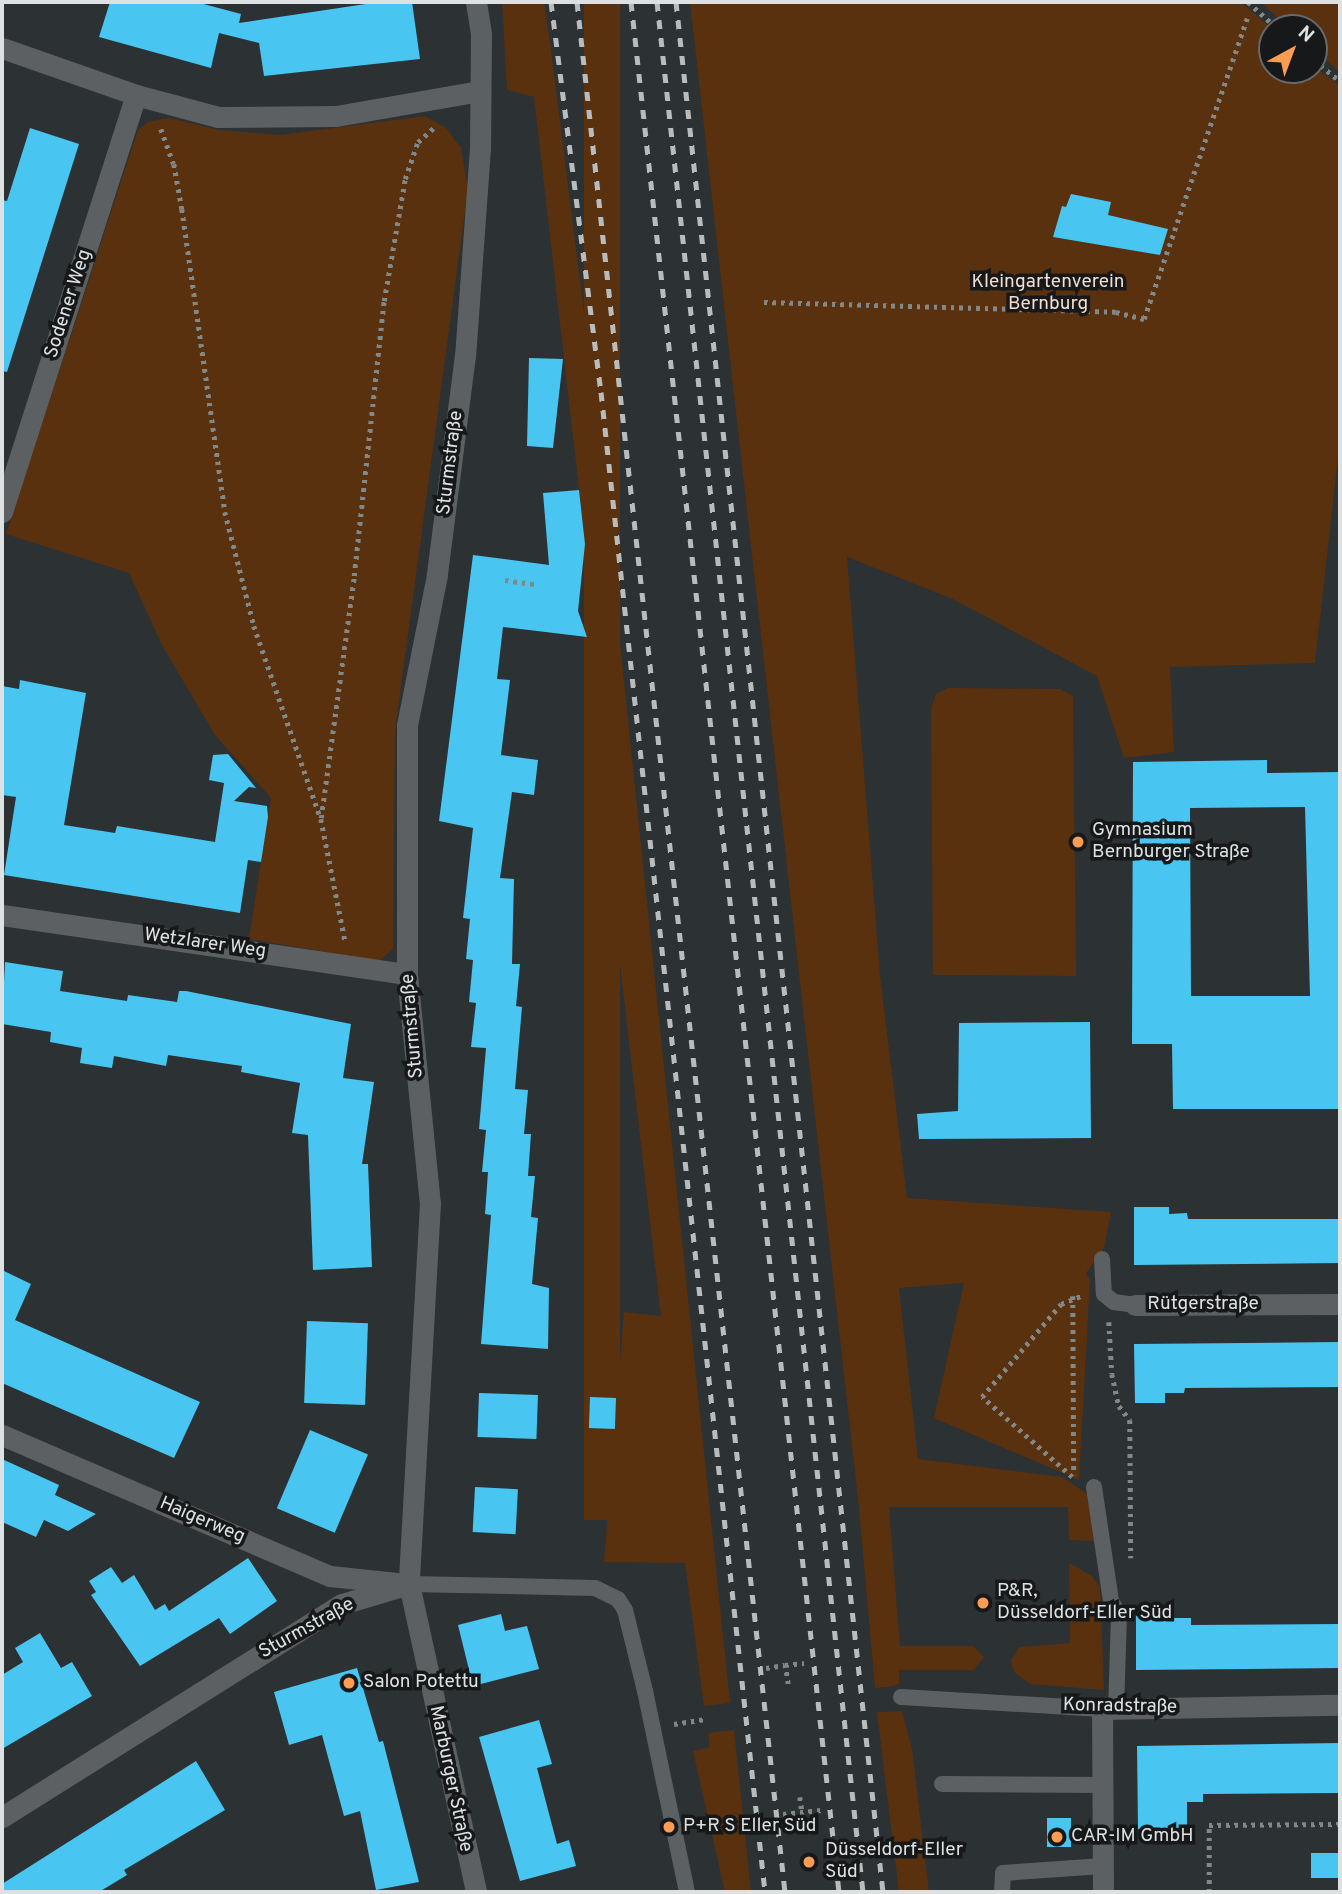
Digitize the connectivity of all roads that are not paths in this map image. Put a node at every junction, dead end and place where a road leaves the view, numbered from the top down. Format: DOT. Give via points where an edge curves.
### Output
graph roads {
  1 [pos="476,2"];
  2 [pos="2,48"];
  3 [pos="480,91"];
  4 [pos="143,97"];
  5 [pos="2,512"];
  6 [pos="2,915"];
  7 [pos="407,974"];
  8 [pos="1102,1259"];
  9 [pos="1118,1301"];
  10 [pos="1340,1304"];
  11 [pos="2,1435"];
  12 [pos="1094,1487"];
  13 [pos="409,1584"];
  14 [pos="901,1698"];
  15 [pos="1340,1705"];
  16 [pos="1109,1710"];
  17 [pos="942,1784"];
  18 [pos="1102,1785"];
  19 [pos="2,1817"];
  20 [pos="1102,1866"];
  21 [pos="476,1892"];
  22 [pos="687,1892"];
  23 [pos="1002,1892"];
  24 [pos="1103,1892"];
  1 -- 3 [label="street, Sturmstraße" via="481,35"];
  2 -- 4 [label="street"];
  3 -- 4 [label="street" via="336,116 262,119 218,117"];
  3 -- 7 [label="street, Sturmstraße" via="465,355 437,575 407,725"];
  4 -- 5 [label="street, Sodener Weg"];
  6 -- 7 [label="street, Wetzlarer Weg"];
  7 -- 13 [label="street, Sturmstraße" via="430,1203"];
  8 -- 9 [label="lane"];
  9 -- 10 [label="street, Rütgerstraße"];
  11 -- 13 [label="street, Haigerweg" via="330,1576"];
  12 -- 16 [label="lane" via="1111,1601 1119,1615"];
  13 -- 19 [label="street, Sturmstraße" via="342,1604"];
  13 -- 21 [label="street, Marburger Straße"];
  13 -- 22 [label="lane" via="595,1588 618,1599 625,1610 645,1691"];
  14 -- 16 [label="lane, Konradstraße"];
  15 -- 16 [label="street, Konradstraße"];
  16 -- 18 [label="street"];
  17 -- 18 [label="lane"];
  18 -- 20 [label="street"];
  20 -- 23 [label="lane" via="1003,1873"];
  20 -- 24 [label="street"];
}
